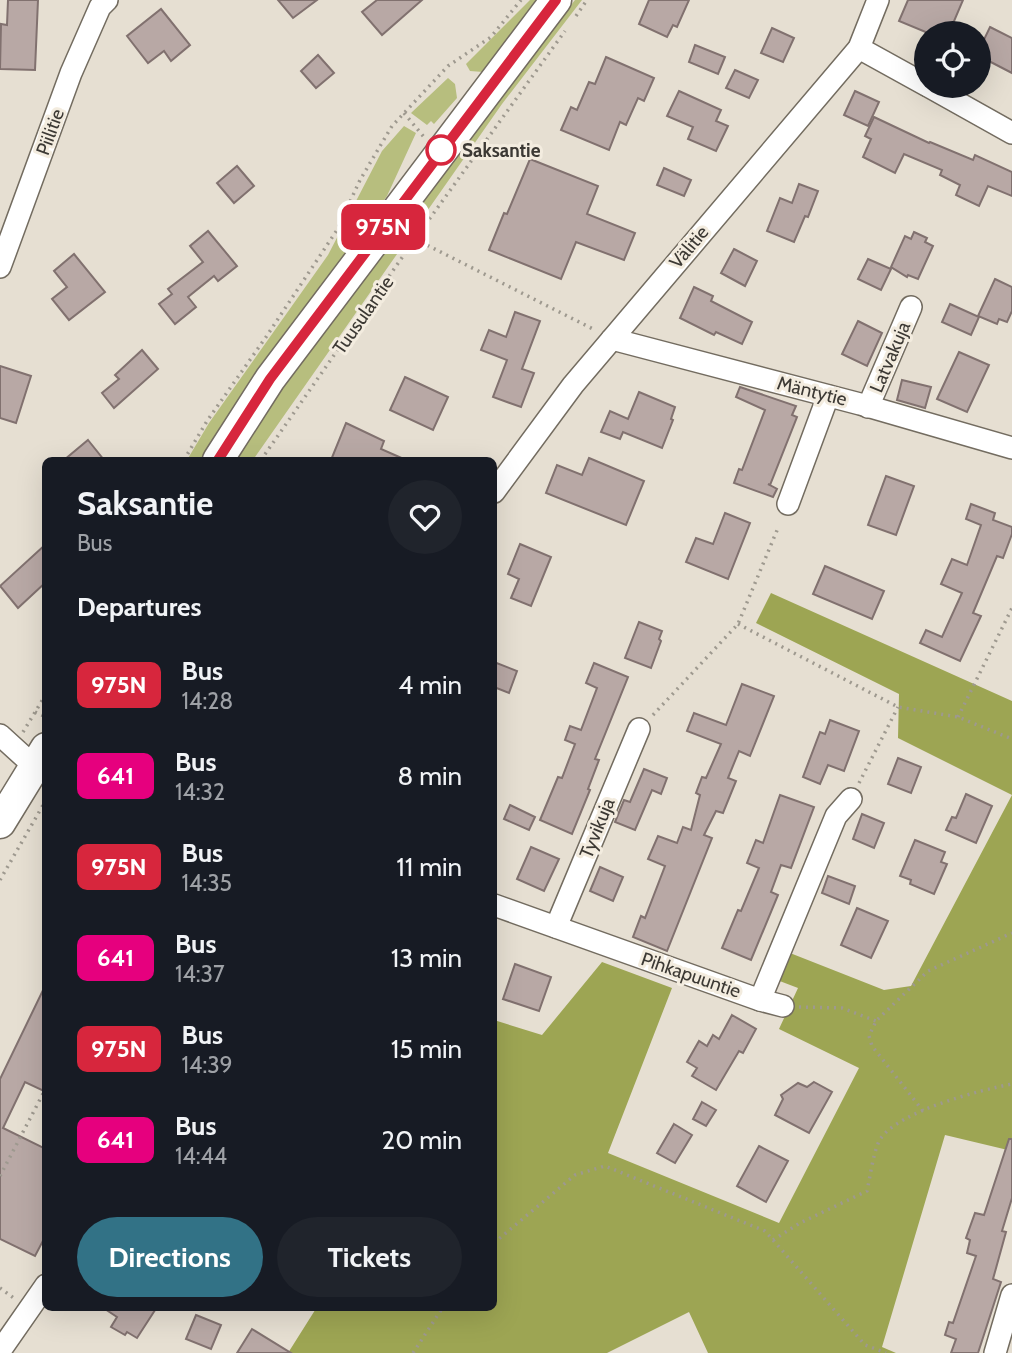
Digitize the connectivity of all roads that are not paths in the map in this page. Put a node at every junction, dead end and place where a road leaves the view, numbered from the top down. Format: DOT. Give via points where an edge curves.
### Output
graph roads {
  1 [pos="107,0"];
  2 [pos="556,0"];
  3 [pos="878,0"];
  4 [pos="859,48"];
  5 [pos="914,78"];
  6 [pos="950,98"];
  7 [pos="1012,133"];
  8 [pos="0,267"];
  9 [pos="911,307"];
  10 [pos="612,339"];
  11 [pos="828,396"];
  12 [pos="868,407"];
  13 [pos="1012,448"];
  14 [pos="220,457"];
  15 [pos="497,488"];
  16 [pos="788,504"];
  17 [pos="639,729"];
  18 [pos="0,735"];
  19 [pos="40,757"];
  20 [pos="851,799"];
  21 [pos="0,823"];
  22 [pos="497,906"];
  23 [pos="556,927"];
  24 [pos="760,1000"];
  25 [pos="783,1006"];
  26 [pos="42,1291"];
  27 [pos="1012,1295"];
  28 [pos="0,1351"];
  29 [pos="995,1353"];
  1 -- 8 [label="street, Piilitie" via="71,73"];
  2 -- 14 [label="main road, Tuusulantie" via="270,379"];
  3 -- 4 [label="street, Välitie"];
  4 -- 5 [label="street"];
  4 -- 10 [label="street, Välitie"];
  6 -- 7 [label="street"];
  9 -- 12 [label="street, Latvakuja"];
  10 -- 11 [label="street, Mäntytie"];
  10 -- 15 [label="street, Välitie"];
  11 -- 12 [label="street, Mäntytie"];
  11 -- 16 [label="street"];
  12 -- 13 [label="street, Mäntytie"];
  17 -- 23 [label="street, Tyvikuja"];
  18 -- 19 [label="street"];
  19 -- 21 [label="main road"];
  20 -- 24 [label="street, Pihkapuuntie" via="836,816"];
  22 -- 23 [label="street, Pihkapuuntie"];
  23 -- 24 [label="street, Pihkapuuntie"];
  24 -- 25 [label="street"];
  26 -- 28 [label="street"];
  27 -- 29 [label="street"];
}
